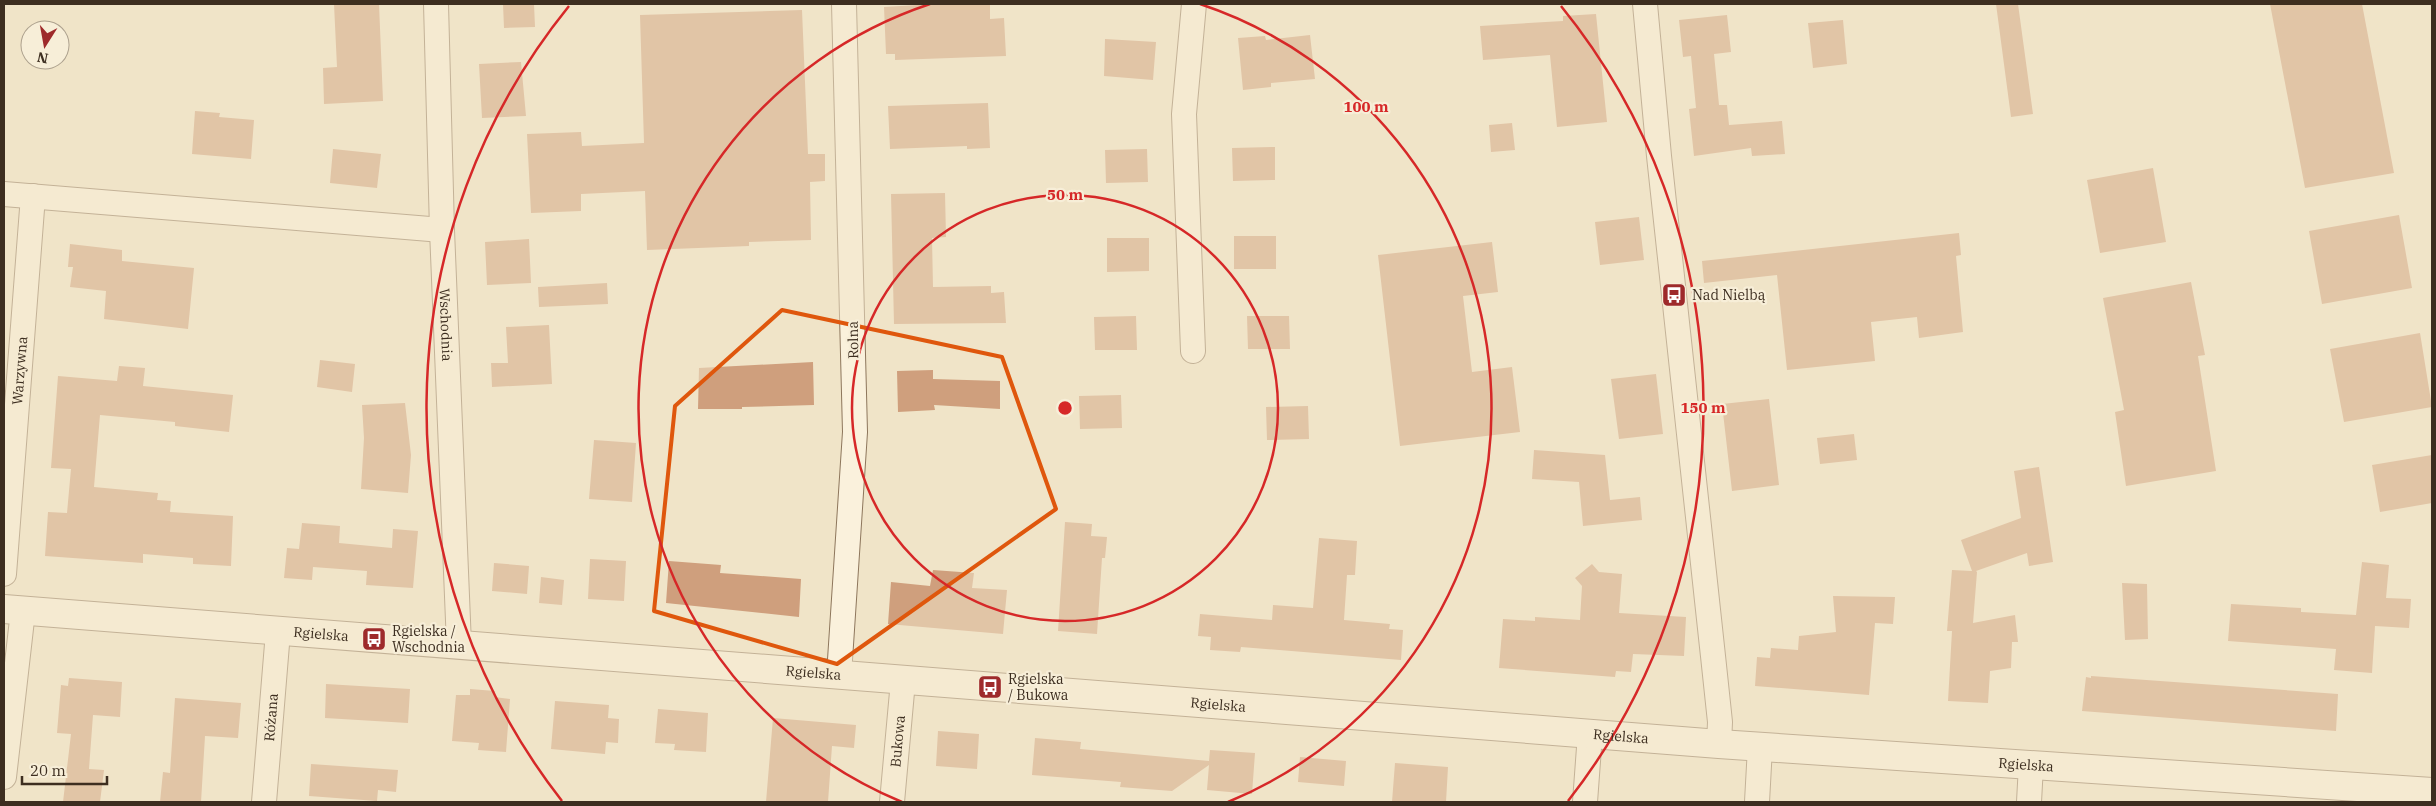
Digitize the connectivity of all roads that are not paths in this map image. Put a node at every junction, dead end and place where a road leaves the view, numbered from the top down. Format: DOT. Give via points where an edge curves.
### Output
graph roads {
  1 [pos="436,4"];
  2 [pos="844,4"];
  3 [pos="1194,4"];
  4 [pos="1645,4"];
  5 [pos="4,194"];
  6 [pos="33,196"];
  7 [pos="442,230"];
  8 [pos="1193,351"];
  9 [pos="4,574"];
  10 [pos="13,610"];
  11 [pos="278,632"];
  12 [pos="459,645"];
  13 [pos="839,676"];
  14 [pos="902,681"];
  15 [pos="1590,734"];
  16 [pos="1719,744"];
  17 [pos="1760,747"];
  18 [pos="2031,765"];
  19 [pos="4,777"];
  20 [pos="2432,792"];
  21 [pos="264,802"];
  22 [pos="892,802"];
  23 [pos="1585,802"];
  24 [pos="1757,802"];
  25 [pos="2029,802"];
  1 -- 7 [label="street, Wschodnia"];
  2 -- 13 [label="street, Rolna" via="855,432"];
  3 -- 8 [label="street" via="1184,114"];
  4 -- 16 [label="street" via="1720,722"];
  5 -- 6 [label="street"];
  6 -- 7 [label="street"];
  6 -- 9 [label="street, Warzywna"];
  7 -- 12 [label="street, Wschodnia"];
  10 -- 11 [label="street, Rgielska"];
  10 -- 19 [label="street"];
  11 -- 12 [label="street, Rgielska"];
  11 -- 21 [label="street, Różana"];
  12 -- 13 [label="street, Rgielska"];
  13 -- 14 [label="street, Rgielska"];
  14 -- 15 [label="street, Rgielska"];
  14 -- 22 [label="street, Bukowa"];
  15 -- 16 [label="street, Rgielska"];
  15 -- 23 [label="street"];
  16 -- 17 [label="street, Rgielska"];
  17 -- 18 [label="street, Rgielska"];
  17 -- 24 [label="street"];
  18 -- 20 [label="street, Rgielska"];
  18 -- 25 [label="street"];
}
